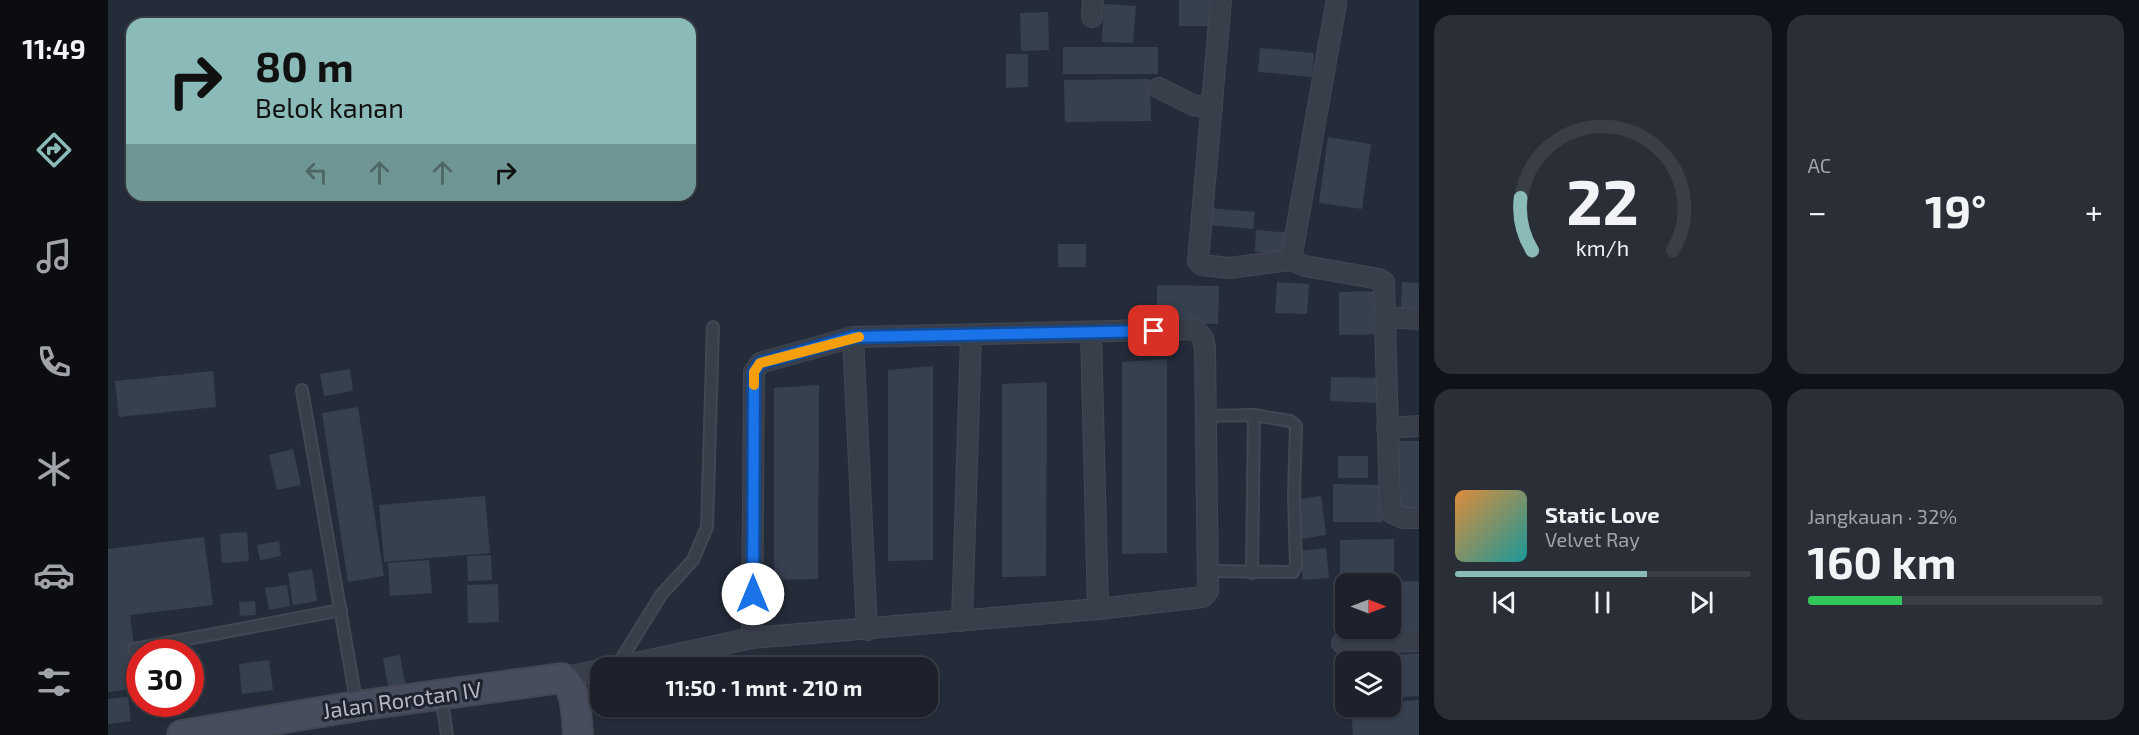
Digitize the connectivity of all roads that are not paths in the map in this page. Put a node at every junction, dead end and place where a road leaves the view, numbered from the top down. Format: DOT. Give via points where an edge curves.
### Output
graph roads {
  1 [pos="1221,0"];
  2 [pos="1336,4"];
  3 [pos="1159,88"];
  4 [pos="1212,110"];
  5 [pos="1291,260"];
  6 [pos="1385,317"];
  7 [pos="1419,319"];
  8 [pos="713,327"];
  9 [pos="1091,333"];
  10 [pos="971,335"];
  11 [pos="853,337"];
  12 [pos="302,390"];
  13 [pos="1254,415"];
  14 [pos="1206,416"];
  15 [pos="1419,426"];
  16 [pos="1387,428"];
  17 [pos="1411,518"];
  18 [pos="1208,571"];
  19 [pos="1252,573"];
  20 [pos="1098,609"];
  21 [pos="341,610"];
  22 [pos="962,621"];
  23 [pos="867,630"];
  24 [pos="752,638"];
  25 [pos="187,639"];
  26 [pos="1419,641"];
  27 [pos="1342,644"];
  28 [pos="617,657"];
  29 [pos="661,657"];
  30 [pos="590,672"];
  31 [pos="562,678"];
  32 [pos="441,695"];
  33 [pos="357,706"];
  34 [pos="182,735"];
  35 [pos="447,735"];
  36 [pos="578,735"];
  1 -- 4 [label="street"];
  2 -- 5 [label="street"];
  3 -- 4 [label="street"];
  4 -- 5 [label="street" via="1198,261 1202,265 1229,268"];
  5 -- 6 [label="street" via="1382,280"];
  6 -- 7 [label="street"];
  6 -- 16 [label="street"];
  8 -- 28 [label="lane" via="707,527 693,560 661,595"];
  9 -- 10 [label="street"];
  9 -- 14 [label="street" via="1195,329 1205,348"];
  9 -- 20 [label="street"];
  10 -- 11 [label="street"];
  10 -- 22 [label="street"];
  11 -- 23 [label="street"];
  11 -- 24 [label="street" via="760,363 754,372"];
  12 -- 21 [label="lane"];
  13 -- 14 [label="lane"];
  13 -- 19 [label="lane"];
  13 -- 19 [label="lane" via="1290,421 1296,426 1296,566 1293,572"];
  14 -- 18 [label="street"];
  15 -- 16 [label="street"];
  16 -- 17 [label="street" via="1390,508 1392,513"];
  18 -- 19 [label="lane"];
  18 -- 20 [label="street" via="1208,591 1203,597"];
  20 -- 22 [label="street"];
  21 -- 25 [label="lane"];
  21 -- 33 [label="lane"];
  22 -- 23 [label="street"];
  23 -- 24 [label="street"];
  24 -- 29 [label="street"];
  26 -- 27 [label="street"];
  30 -- 31 [label="street"];
  31 -- 32 [label="street, Jalan Rorotan IV"];
  31 -- 36 [label="street" via="572,690"];
  32 -- 33 [label="street, Jalan Rorotan IV"];
  32 -- 35 [label="lane"];
  33 -- 34 [label="street, Jalan Rorotan IV"];
}
